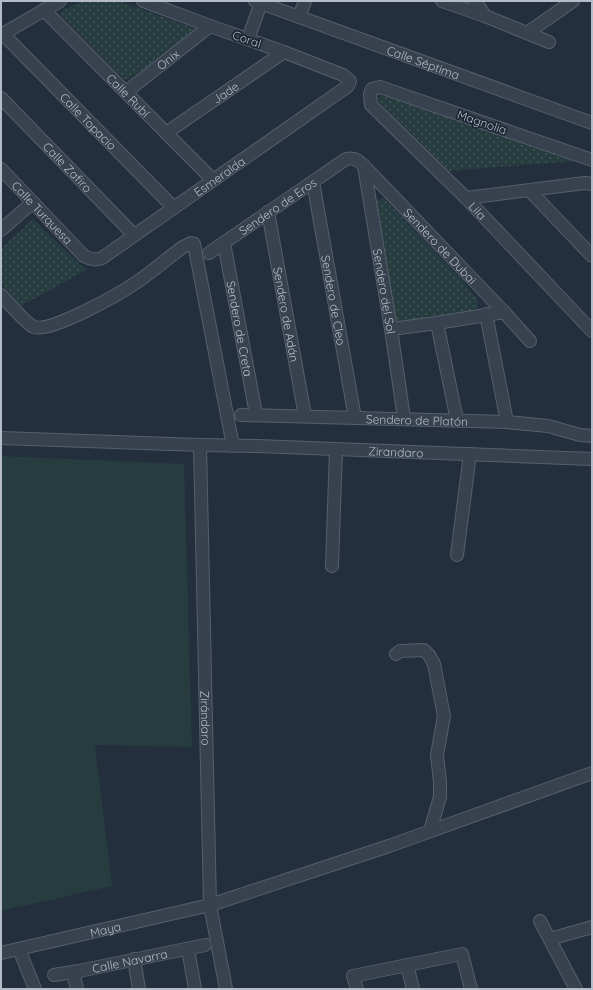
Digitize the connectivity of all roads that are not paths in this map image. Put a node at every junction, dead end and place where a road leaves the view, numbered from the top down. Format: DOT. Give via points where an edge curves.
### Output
graph roads {
  1 [pos="60,1"];
  2 [pos="144,1"];
  3 [pos="305,1"];
  4 [pos="442,1"];
  5 [pos="475,1"];
  6 [pos="573,1"];
  7 [pos="258,2"];
  8 [pos="159,4"];
  9 [pos="44,10"];
  10 [pos="485,16"];
  11 [pos="299,17"];
  12 [pos="210,26"];
  13 [pos="527,33"];
  14 [pos="2,34"];
  15 [pos="248,39"];
  16 [pos="549,42"];
  17 [pos="284,52"];
  18 [pos="350,81"];
  19 [pos="372,90"];
  20 [pos="126,92"];
  21 [pos="1,98"];
  22 [pos="592,123"];
  23 [pos="166,133"];
  24 [pos="346,159"];
  25 [pos="592,160"];
  26 [pos="364,166"];
  27 [pos="1,169"];
  28 [pos="213,180"];
  29 [pos="313,182"];
  30 [pos="592,184"];
  31 [pos="530,191"];
  32 [pos="466,198"];
  33 [pos="33,202"];
  34 [pos="174,208"];
  35 [pos="268,212"];
  36 [pos="1,230"];
  37 [pos="134,235"];
  38 [pos="224,243"];
  39 [pos="210,254"];
  40 [pos="84,256"];
  41 [pos="592,256"];
  42 [pos="1,295"];
  43 [pos="504,312"];
  44 [pos="486,314"];
  45 [pos="437,323"];
  46 [pos="391,328"];
  47 [pos="592,331"];
  48 [pos="530,342"];
  49 [pos="256,414"];
  50 [pos="241,415"];
  51 [pos="306,416"];
  52 [pos="355,418"];
  53 [pos="404,418"];
  54 [pos="457,420"];
  55 [pos="506,422"];
  56 [pos="592,436"];
  57 [pos="1,438"];
  58 [pos="233,446"];
  59 [pos="200,448"];
  60 [pos="336,449"];
  61 [pos="470,454"];
  62 [pos="592,459"];
  63 [pos="457,555"];
  64 [pos="332,566"];
  65 [pos="396,654"];
  66 [pos="592,772"];
  67 [pos="430,831"];
  68 [pos="210,905"];
  69 [pos="540,921"];
  70 [pos="592,927"];
  71 [pos="550,939"];
  72 [pos="205,945"];
  73 [pos="188,949"];
  74 [pos="19,950"];
  75 [pos="1,953"];
  76 [pos="134,959"];
  77 [pos="407,965"];
  78 [pos="79,971"];
  79 [pos="54,975"];
  80 [pos="35,989"];
  81 [pos="77,989"];
  82 [pos="139,989"];
  83 [pos="195,989"];
  84 [pos="226,989"];
  85 [pos="357,989"];
  86 [pos="413,989"];
  87 [pos="471,989"];
  88 [pos="576,989"];
  1 -- 9 [label="street"];
  2 -- 8 [label="street, Coral"];
  3 -- 11 [label="street"];
  4 -- 10 [label="street"];
  5 -- 10 [label="street"];
  6 -- 13 [label="street"];
  7 -- 11 [label="street, Calle Séptima"];
  7 -- 15 [label="street"];
  8 -- 12 [label="street, Coral"];
  9 -- 14 [label="street"];
  9 -- 20 [label="street, Calle Rubí"];
  10 -- 13 [label="street"];
  11 -- 22 [label="street, Calle Séptima"];
  12 -- 15 [label="street, Coral"];
  12 -- 20 [label="street, Onix"];
  13 -- 16 [label="street"];
  14 -- 34 [label="street, Calle Topacio"];
  15 -- 17 [label="street, Coral"];
  17 -- 18 [label="street, Coral" via="343,75"];
  17 -- 23 [label="street, Jade"];
  18 -- 28 [label="street, Esmeralda" via="348,86"];
  19 -- 25 [label="street, Magnolia" via="380,87"];
  19 -- 32 [label="street, Lila" via="371,105"];
  20 -- 23 [label="street, Calle Rubí"];
  21 -- 37 [label="street, Calle Zafiro"];
  23 -- 28 [label="street, Calle Rubí"];
  24 -- 26 [label="street, Sendero de Dubai" via="355,158"];
  24 -- 29 [label="street, Sendero de Eros"];
  26 -- 43 [label="street, Sendero de Dubai"];
  26 -- 46 [label="street, Sendero del Sol"];
  27 -- 33 [label="street, Calle Turquesa"];
  28 -- 34 [label="street, Esmeralda"];
  29 -- 35 [label="street, Sendero de Eros"];
  29 -- 52 [label="street, Sendero de Cleo"];
  30 -- 31 [label="street"];
  31 -- 32 [label="street"];
  31 -- 41 [label="street"];
  32 -- 47 [label="street, Lila"];
  33 -- 36 [label="street"];
  33 -- 40 [label="street, Calle Turquesa"];
  34 -- 37 [label="street, Esmeralda"];
  35 -- 38 [label="street, Sendero de Eros"];
  35 -- 51 [label="street, Sendero de Adán"];
  37 -- 40 [label="street, Esmeralda" via="102,258 92,260"];
  38 -- 39 [label="street, Sendero de Eros"];
  38 -- 49 [label="street, Sendero de Creta"];
  42 -- 58 [label="street" via="33,326 42,327 78,315 126,290 183,247 194,244"];
  43 -- 44 [label="street"];
  43 -- 48 [label="street, Sendero de Dubai"];
  44 -- 45 [label="street"];
  44 -- 55 [label="street"];
  45 -- 46 [label="street"];
  45 -- 54 [label="street"];
  46 -- 53 [label="street, Sendero del Sol"];
  49 -- 50 [label="street, Sendero de Platón"];
  49 -- 51 [label="street, Sendero de Platón"];
  51 -- 52 [label="street, Sendero de Platón"];
  52 -- 53 [label="street, Sendero de Platón"];
  53 -- 54 [label="street, Sendero de Platón"];
  54 -- 55 [label="street, Sendero de Platón"];
  55 -- 56 [label="street, Sendero de Platón" via="548,426"];
  57 -- 59 [label="street, Zirandaro" via="78,440 79,445 85,449"];
  58 -- 59 [label="street, Zirandaro"];
  58 -- 60 [label="street, Zirandaro"];
  59 -- 68 [label="street, Zirándaro"];
  60 -- 61 [label="street, Zirandaro"];
  60 -- 64 [label="street"];
  61 -- 62 [label="street, Zirandaro"];
  61 -- 63 [label="street"];
  65 -- 67 [label="street" via="400,651 424,650 434,664 444,721 437,747 440,798"];
  66 -- 67 [label="street, Maya"];
  67 -- 68 [label="street, Maya"];
  68 -- 74 [label="street, Maya"];
  68 -- 84 [label="street, Zirándaro"];
  69 -- 71 [label="street"];
  70 -- 71 [label="street"];
  71 -- 88 [label="street"];
  72 -- 73 [label="street, Calle Navarra"];
  73 -- 76 [label="street, Calle Navarra"];
  73 -- 83 [label="street"];
  74 -- 75 [label="street, Maya"];
  74 -- 80 [label="street"];
  76 -- 78 [label="street, Calle Navarra"];
  76 -- 82 [label="street"];
  77 -- 85 [label="street" via="353,976"];
  77 -- 86 [label="street"];
  77 -- 87 [label="street" via="462,954"];
  78 -- 79 [label="street, Calle Navarra"];
  78 -- 81 [label="street" via="74,977"];
}
